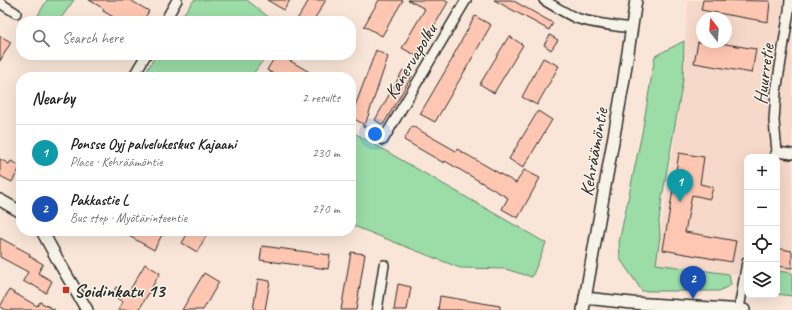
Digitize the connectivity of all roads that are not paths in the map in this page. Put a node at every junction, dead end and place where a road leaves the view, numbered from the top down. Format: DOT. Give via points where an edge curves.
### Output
graph roads {
  1 [pos="177,0"];
  2 [pos="466,0"];
  3 [pos="544,0"];
  4 [pos="636,0"];
  5 [pos="790,0"];
  6 [pos="0,3"];
  7 [pos="791,11"];
  8 [pos="16,13"];
  9 [pos="168,16"];
  10 [pos="631,28"];
  11 [pos="143,60"];
  12 [pos="136,72"];
  13 [pos="383,140"];
  14 [pos="775,154"];
  15 [pos="792,154"];
  16 [pos="780,155"];
  17 [pos="0,200"];
  18 [pos="16,209"];
  19 [pos="45,236"];
  20 [pos="384,265"];
  21 [pos="744,291"];
  22 [pos="586,298"];
  23 [pos="87,310"];
  24 [pos="377,310"];
  25 [pos="584,310"];
  26 [pos="742,310"];
  1 -- 9 [label="street"];
  2 -- 13 [label="street, Kanervapolku"];
  3 -- 10 [label="street" via="578,18"];
  4 -- 10 [label="street, Kehräämöntie"];
  5 -- 7 [label="street, Huurretie"];
  6 -- 8 [label="street"];
  7 -- 14 [label="street, Huurretie" via="776,92"];
  10 -- 22 [label="street, Kehräämöntie"];
  11 -- 12 [label="street"];
  15 -- 16 [label="street"];
  17 -- 18 [label="street"];
  19 -- 23 [label="street"];
  20 -- 24 [label="street"];
  21 -- 26 [label="street"];
  22 -- 25 [label="street, Kehräämöntie"];
  22 -- 26 [label="street"];
}
